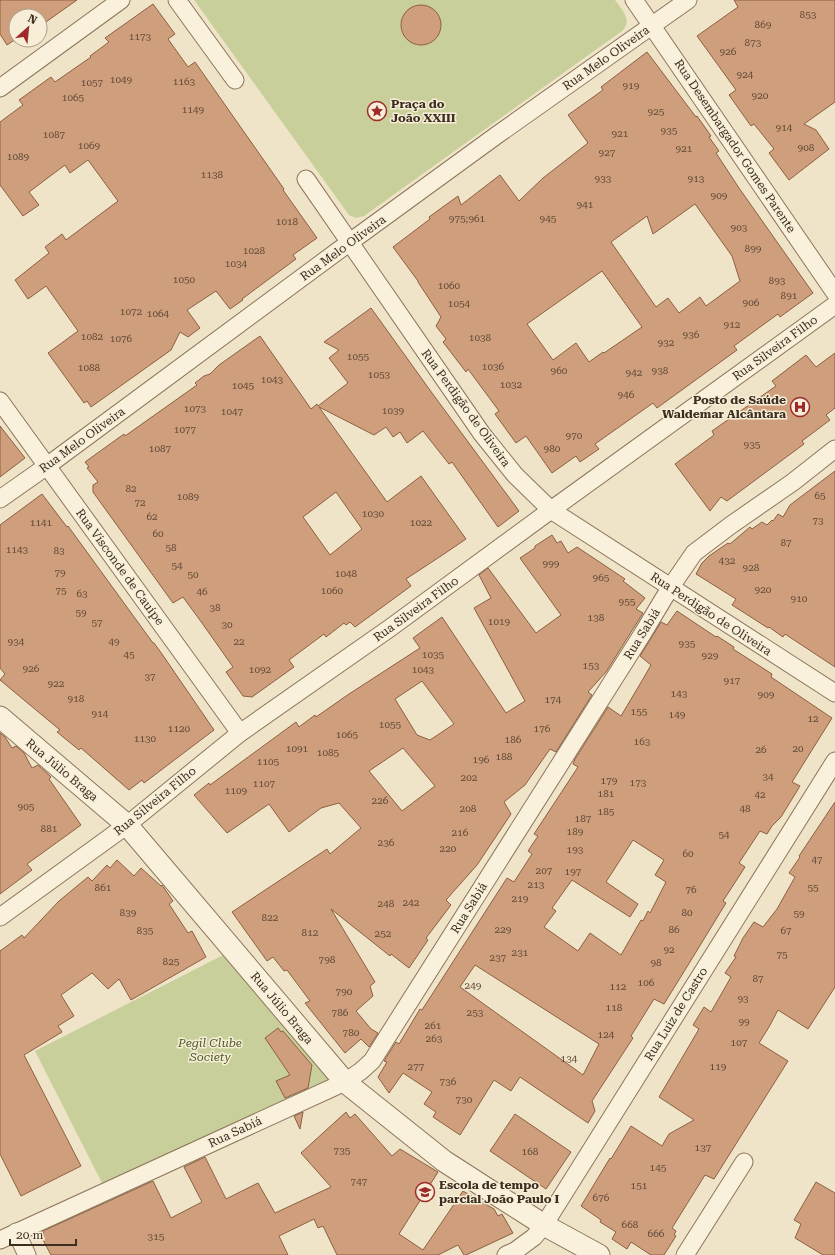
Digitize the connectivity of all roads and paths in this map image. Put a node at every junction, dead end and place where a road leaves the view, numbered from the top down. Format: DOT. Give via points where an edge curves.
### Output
graph roads {
  1 [pos="121,0"];
  2 [pos="177,0"];
  3 [pos="634,0"];
  4 [pos="688,0"];
  5 [pos="652,25"];
  6 [pos="235,80"];
  7 [pos="0,88"];
  8 [pos="306,178"];
  9 [pos="350,242"];
  10 [pos="835,293"];
  11 [pos="835,305"];
  12 [pos="0,401"];
  13 [pos="835,449"];
  14 [pos="47,466"];
  15 [pos="0,499"];
  16 [pos="551,510"];
  17 [pos="670,588"];
  18 [pos="835,694"];
  19 [pos="0,717"];
  20 [pos="240,733"];
  21 [pos="835,761"];
  22 [pos="127,825"];
  23 [pos="0,917"];
  24 [pos="345,1082"];
  25 [pos="744,1162"];
  26 [pos="544,1225"];
  27 [pos="16,1232"];
  28 [pos="0,1240"];
  29 [pos="27,1255"];
  30 [pos="506,1255"];
  31 [pos="599,1255"];
  32 [pos="685,1255"];
  1 -- 7 [label="street"];
  2 -- 6 [label="street"];
  3 -- 5 [label="street, Rua Desembargador Gomes Parente"];
  4 -- 5 [label="street, Rua Melo Oliveira"];
  5 -- 9 [label="street, Rua Melo Oliveira"];
  5 -- 10 [label="street, Rua Desembargador Gomes Parente"];
  8 -- 9 [label="street, Rua Perdigão de Oliveira"];
  9 -- 14 [label="street, Rua Melo Oliveira"];
  9 -- 16 [label="street, Rua Perdigão de Oliveira" via="482,434 515,475"];
  11 -- 16 [label="street, Rua Silveira Filho"];
  12 -- 14 [label="street, Rua Visconde de Cauípe"];
  13 -- 17 [label="street, Rua Sabiá" via="694,553"];
  14 -- 15 [label="street, Rua Melo Oliveira"];
  14 -- 20 [label="street, Rua Visconde de Cauípe"];
  16 -- 17 [label="street, Rua Perdigão de Oliveira"];
  16 -- 20 [label="street, Rua Silveira Filho" via="390,628"];
  17 -- 18 [label="street, Rua Perdigão de Oliveira"];
  17 -- 24 [label="street, Rua Sabiá" via="372,1061"];
  19 -- 22 [label="street, Rua Júlio Braga"];
  20 -- 22 [label="street, Rua Silveira Filho"];
  21 -- 26 [label="street, Rua Luiz de Castro"];
  22 -- 23 [label="street, Rua Silveira Filho"];
  22 -- 24 [label="street, Rua Júlio Braga"];
  24 -- 26 [label="street, Rua Júlio Braga" via="444,1161"];
  24 -- 27 [label="street, Rua Sabiá"];
  25 -- 32 [label="street"];
  26 -- 30 [label="street, Rua Luiz de Castro" via="534,1237"];
  26 -- 31 [label="street, Rua Júlio Braga"];
  27 -- 28 [label="street, Rua Sabiá"];
  27 -- 29 [label="street"];
}
